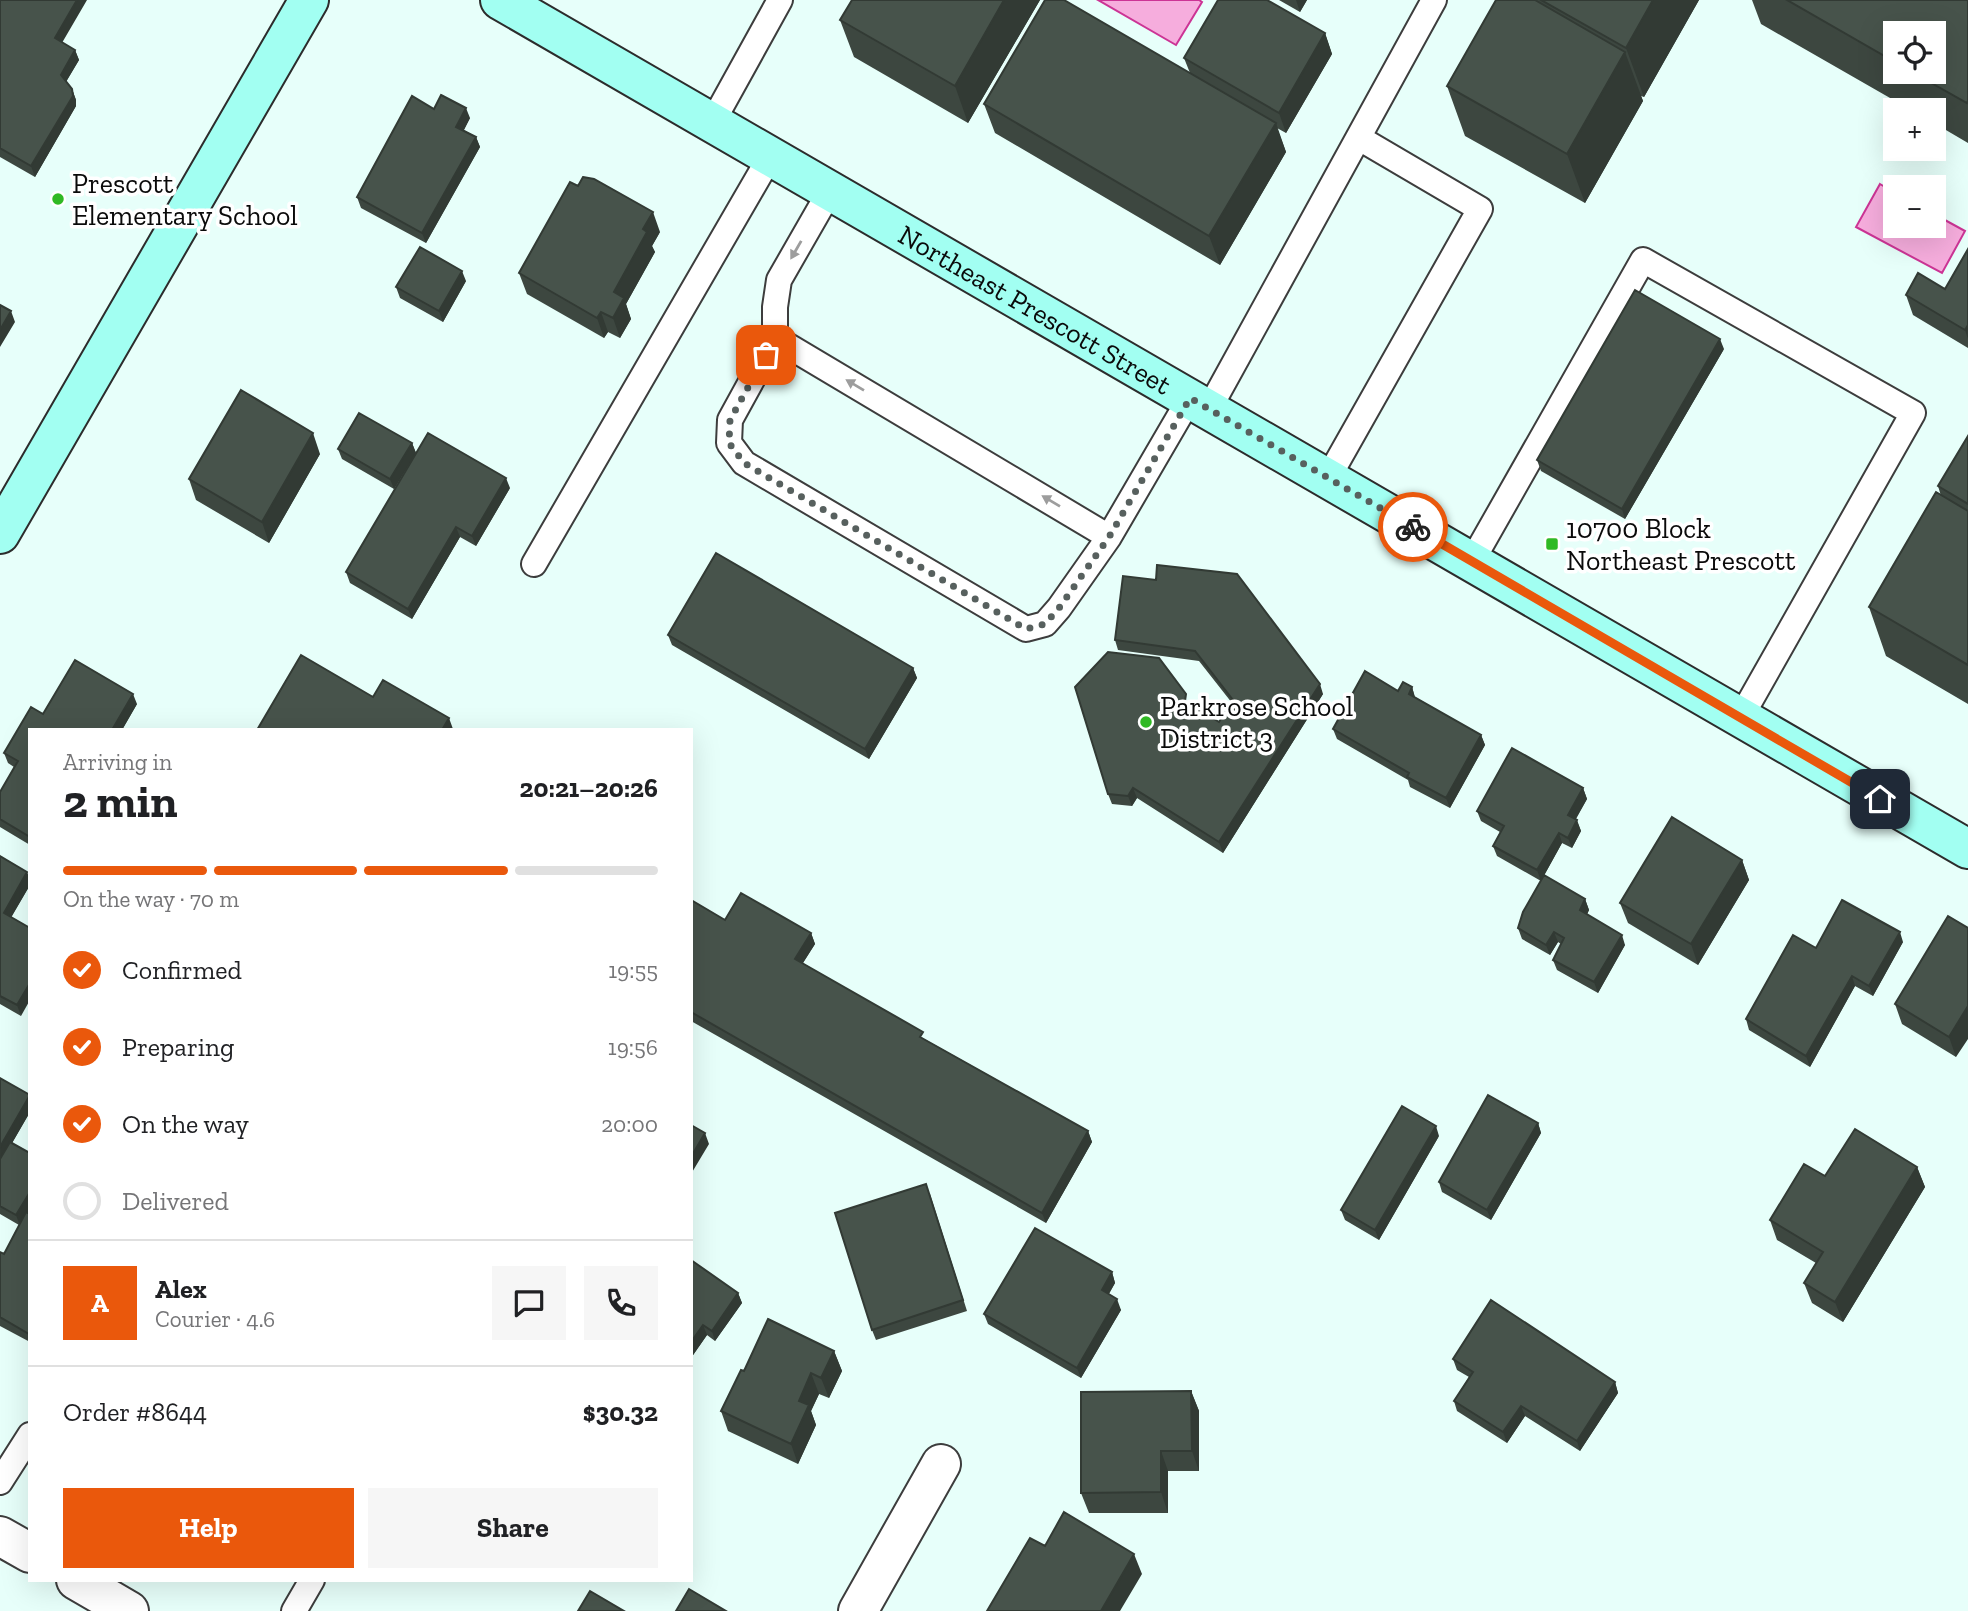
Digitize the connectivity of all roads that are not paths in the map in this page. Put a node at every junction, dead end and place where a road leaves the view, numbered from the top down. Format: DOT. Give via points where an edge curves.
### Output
graph roads {
  1 [pos="309,0"];
  2 [pos="500,0"];
  3 [pos="780,0"];
  4 [pos="1434,0"];
  5 [pos="712,123"];
  6 [pos="1359,138"];
  7 [pos="770,157"];
  8 [pos="830,191"];
  9 [pos="775,338"];
  10 [pos="1200,404"];
  11 [pos="1328,478"];
  12 [pos="0,534"];
  13 [pos="1109,537"];
  14 [pos="1472,561"];
  15 [pos="534,564"];
  16 [pos="1741,717"];
  17 [pos="1968,849"];
  18 [pos="28,1438"];
  19 [pos="940,1464"];
  20 [pos="0,1482"];
  21 [pos="0,1536"];
  22 [pos="28,1552"];
  23 [pos="79,1582"];
  24 [pos="311,1582"];
  25 [pos="129,1611"];
  26 [pos="294,1611"];
  27 [pos="858,1611"];
  1 -- 12 [label="street"];
  2 -- 5 [label="street, Northeast Prescott Street"];
  3 -- 5 [label="lane"];
  4 -- 6 [label="lane"];
  5 -- 7 [label="street, Northeast Prescott Street"];
  6 -- 10 [label="lane"];
  6 -- 11 [label="lane" via="1480,209"];
  7 -- 8 [label="street, Northeast Prescott Street"];
  7 -- 15 [label="lane"];
  8 -- 9 [label="lane, one-way" via="779,279"];
  8 -- 10 [label="street, Northeast Prescott Street"];
  13 -- 9 [label="lane, one-way"];
  9 -- 13 [label="lane" via="730,420 729,443 744,463 1026,629 1045,624"];
  10 -- 11 [label="street, Northeast Prescott Street"];
  10 -- 13 [label="lane"];
  11 -- 14 [label="street, Northeast Prescott Street"];
  14 -- 16 [label="street, Northeast Prescott Street"];
  14 -- 16 [label="lane" via="1643,260 1913,413"];
  16 -- 17 [label="street, Northeast Prescott Street"];
  18 -- 20 [label="lane"];
  19 -- 27 [label="street"];
  21 -- 22 [label="street"];
  23 -- 25 [label="street"];
  24 -- 26 [label="lane"];
}
